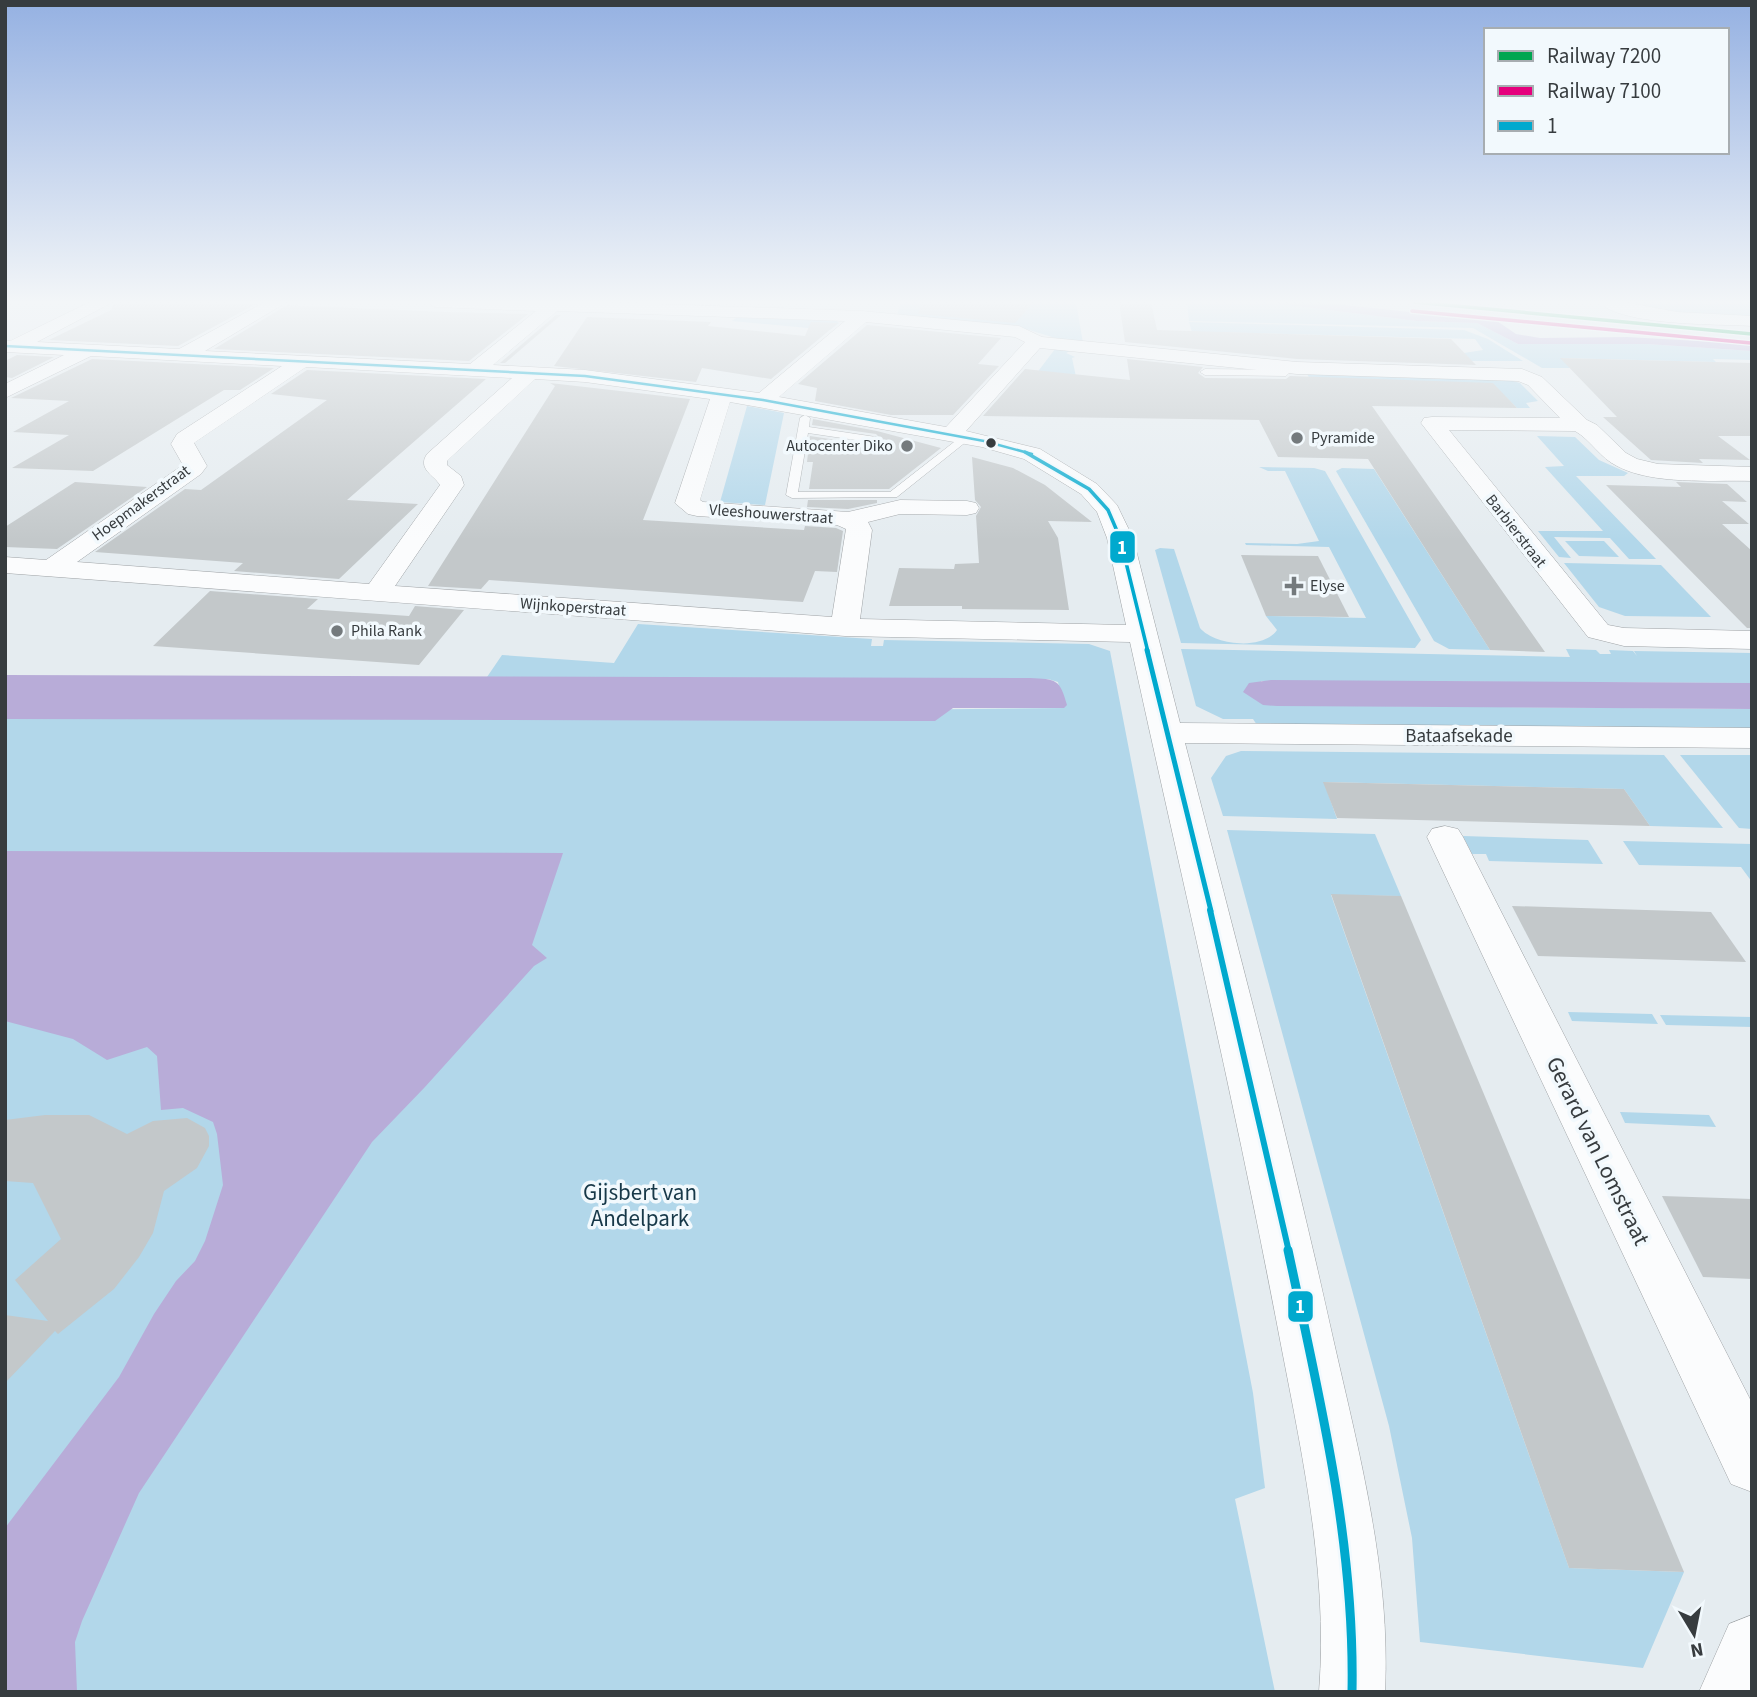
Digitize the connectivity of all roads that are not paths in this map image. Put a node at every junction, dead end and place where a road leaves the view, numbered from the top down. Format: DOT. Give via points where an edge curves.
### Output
graph roads {
  1 [pos="26,381"];
  2 [pos="272,381"];
  3 [pos="521,381"];
  4 [pos="634,381"];
  5 [pos="785,381"];
  6 [pos="1003,381"];
  7 [pos="1535,381"];
  8 [pos="5,392"];
  9 [pos="722,394"];
  10 [pos="763,400"];
  11 [pos="805,418"];
  12 [pos="1579,425"];
  13 [pos="959,436"];
  14 [pos="876,440"];
  15 [pos="1752,474"];
  16 [pos="967,508"];
  17 [pos="847,520"];
  18 [pos="5,565"];
  19 [pos="52,568"];
  20 [pos="377,593"];
  21 [pos="845,627"];
  22 [pos="1142,634"];
  23 [pos="1752,640"];
  24 [pos="1165,733"];
  25 [pos="1752,738"];
  26 [pos="1445,837"];
  27 [pos="1752,1464"];
  28 [pos="1752,1647"];
  29 [pos="1352,1692"];
  30 [pos="1732,1692"];
  1 -- 8 [label="street"];
  2 -- 19 [label="street, Hoepmakerstraat" via="185,439 193,469"];
  3 -- 20 [label="street" via="435,459 436,468 452,485"];
  4 -- 9 [label="street"];
  5 -- 10 [label="street"];
  6 -- 13 [label="street"];
  7 -- 12 [label="street"];
  9 -- 10 [label="street"];
  9 -- 17 [label="street, Vleeshouwerstraat" via="688,506"];
  10 -- 11 [label="street"];
  11 -- 13 [label="street"];
  11 -- 13 [label="lane" via="792,495 893,495"];
  11 -- 14 [label="lane"];
  12 -- 15 [label="street" via="1618,458 1644,469"];
  12 -- 23 [label="street, Barbierstraat" via="1432,424 1598,631 1624,637"];
  13 -- 22 [label="street" via="1032,454 1076,479 1098,499 1120,538"];
  16 -- 17 [label="street, Vleeshouwerstraat" via="900,507"];
  17 -- 21 [label="street, Vleeshouwerstraat" via="859,530"];
  18 -- 19 [label="street, Wijnkoperstraat"];
  19 -- 20 [label="street, Wijnkoperstraat"];
  20 -- 21 [label="street, Wijnkoperstraat"];
  21 -- 22 [label="street, Wijnkoperstraat"];
  22 -- 24 [label="street"];
  24 -- 25 [label="street, Bataafsekade"];
  24 -- 29 [label="street" via="1282,1219 1339,1500 1354,1660"];
  26 -- 27 [label="street, Gerard van Lomstraat"];
  28 -- 30 [label="street"];
}
